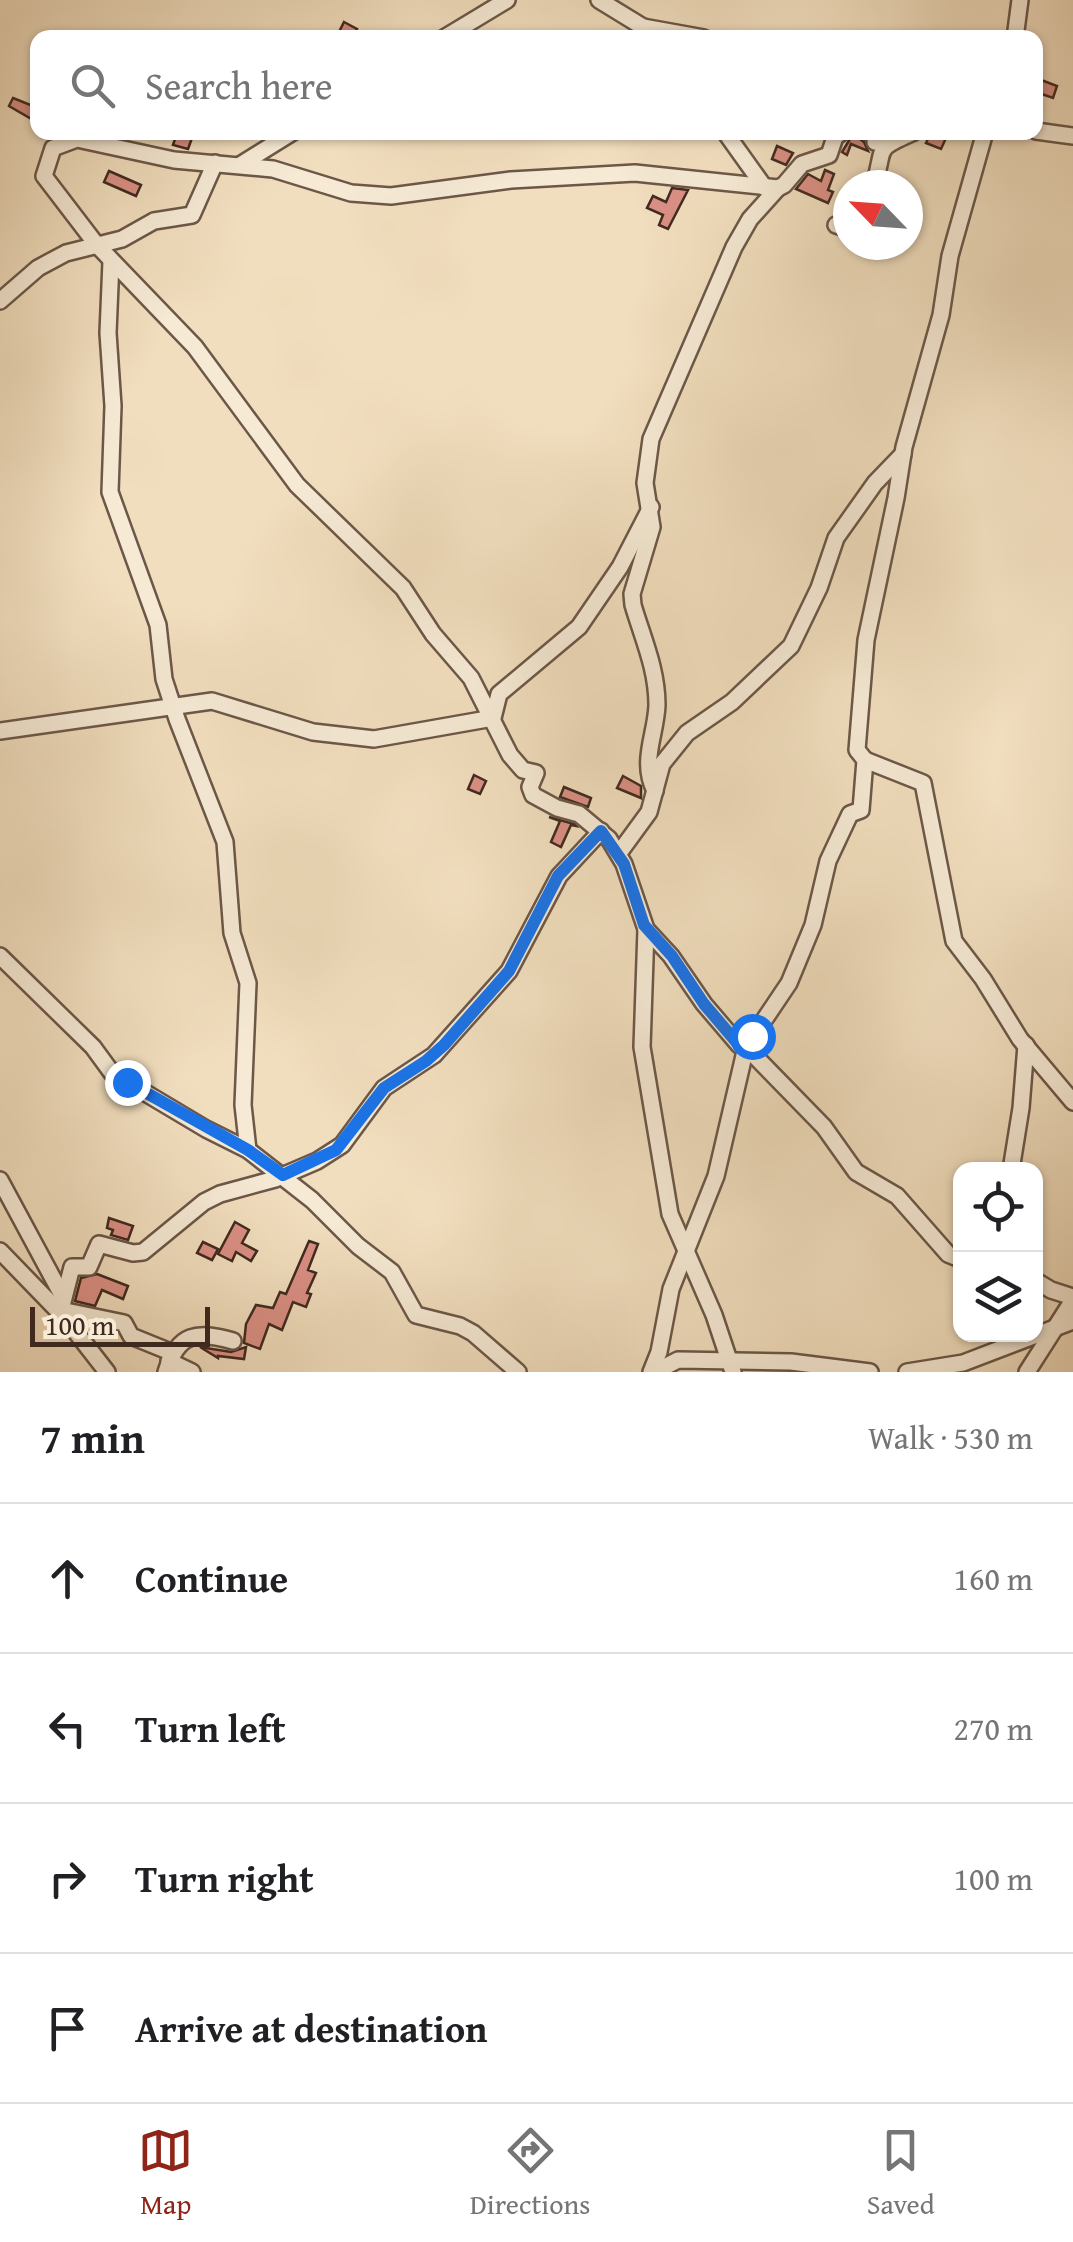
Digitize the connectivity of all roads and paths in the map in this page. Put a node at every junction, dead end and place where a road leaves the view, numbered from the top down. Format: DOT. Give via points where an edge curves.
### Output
graph roads {
  1 [pos="507,0"];
  2 [pos="599,0"];
  3 [pos="1020,0"];
  4 [pos="457,30"];
  5 [pos="645,30"];
  6 [pos="1016,30"];
  7 [pos="1043,132"];
  8 [pos="1073,136"];
  9 [pos="280,140"];
  10 [pos="732,140"];
  11 [pos="833,140"];
  12 [pos="876,140"];
  13 [pos="894,140"];
  14 [pos="983,140"];
  15 [pos="887,143"];
  16 [pos="216,163"];
  17 [pos="240,165"];
  18 [pos="876,170"];
  19 [pos="771,188"];
  20 [pos="96,244"];
  21 [pos="111,261"];
  22 [pos="0,301"];
  23 [pos="903,454"];
  24 [pos="651,507"];
  25 [pos="172,706"];
  26 [pos="493,718"];
  27 [pos="0,731"];
  28 [pos="864,760"];
  29 [pos="654,791"];
  30 [pos="601,831"];
  31 [pos="619,853"];
  32 [pos="646,929"];
  33 [pos="0,956"];
  34 [pos="1026,1045"];
  35 [pos="746,1048"];
  36 [pos="1073,1102"];
  37 [pos="248,1150"];
  38 [pos="1012,1162"];
  39 [pos="283,1175"];
  40 [pos="0,1180"];
  41 [pos="0,1251"];
  42 [pos="685,1252"];
  43 [pos="953,1256"];
  44 [pos="1043,1285"];
  45 [pos="1073,1298"];
  46 [pos="66,1311"];
  47 [pos="1073,1321"];
  48 [pos="1057,1329"];
  49 [pos="233,1341"];
  50 [pos="169,1362"];
  51 [pos="732,1366"];
  52 [pos="106,1372"];
  53 [pos="192,1372"];
  54 [pos="518,1372"];
  55 [pos="653,1372"];
  56 [pos="870,1372"];
  57 [pos="907,1372"];
  58 [pos="1027,1372"];
  1 -- 4 [label="street"];
  2 -- 5 [label="street"];
  3 -- 6 [label="street"];
  7 -- 8 [label="street"];
  9 -- 17 [label="street"];
  10 -- 19 [label="street"];
  11 -- 19 [label="street" via="830,155 802,164 784,185"];
  12 -- 15 [label="street"];
  13 -- 15 [label="street"];
  14 -- 23 [label="street"];
  15 -- 18 [label="street"];
  16 -- 17 [label="street"];
  16 -- 20 [label="street" via="192,215 154,221"];
  16 -- 20 [label="street" via="76,140 53,148 45,180"];
  17 -- 19 [label="street" via="367,196 635,173"];
  19 -- 24 [label="street" via="734,247 651,439 645,483"];
  20 -- 21 [label="street"];
  20 -- 22 [label="street" via="38,268"];
  21 -- 25 [label="street" via="110,492 158,625"];
  21 -- 26 [label="street" via="195,347 297,485 402,588"];
  23 -- 28 [label="street" via="866,640 857,750"];
  23 -- 29 [label="street" via="836,538 792,646 687,733 662,764"];
  24 -- 26 [label="street" via="580,628 499,694"];
  24 -- 29 [label="street" via="650,540 632,605 655,687 648,762"];
  25 -- 26 [label="street" via="212,700 313,732 374,739"];
  25 -- 27 [label="street"];
  25 -- 37 [label="street" via="225,842 232,932 248,982"];
  26 -- 30 [label="street" via="510,754 523,770 536,772 534,795"];
  28 -- 34 [label="street" via="923,783 954,940"];
  28 -- 35 [label="street" via="861,810 850,814 832,850 789,983"];
  29 -- 31 [label="street" via="649,812"];
  30 -- 31 [label="street"];
  30 -- 39 [label="street" via="558,876 509,971 444,1045 384,1088 336,1150"];
  31 -- 32 [label="street"];
  32 -- 35 [label="street"];
  32 -- 42 [label="street" via="642,1047 670,1214"];
  33 -- 37 [label="street" via="112,1073"];
  34 -- 36 [label="street"];
  34 -- 38 [label="street"];
  35 -- 42 [label="street" via="716,1176"];
  35 -- 43 [label="street" via="824,1127 856,1172 896,1196"];
  37 -- 39 [label="street"];
  39 -- 46 [label="street" via="204,1202 144,1252 101,1243 88,1267 72,1267"];
  39 -- 54 [label="street" via="392,1272 416,1315 473,1333"];
  40 -- 46 [label="street"];
  41 -- 46 [label="street"];
  42 -- 51 [label="street"];
  42 -- 55 [label="street"];
  44 -- 45 [label="street"];
  45 -- 48 [label="street"];
  46 -- 50 [label="street" via="124,1323 130,1336"];
  46 -- 52 [label="street"];
  47 -- 48 [label="street"];
  48 -- 57 [label="street" via="963,1364"];
  48 -- 58 [label="street"];
  49 -- 50 [label="street" via="197,1334"];
  50 -- 53 [label="street"];
  51 -- 55 [label="street" via="678,1360"];
  51 -- 56 [label="street" via="791,1362"];
}
